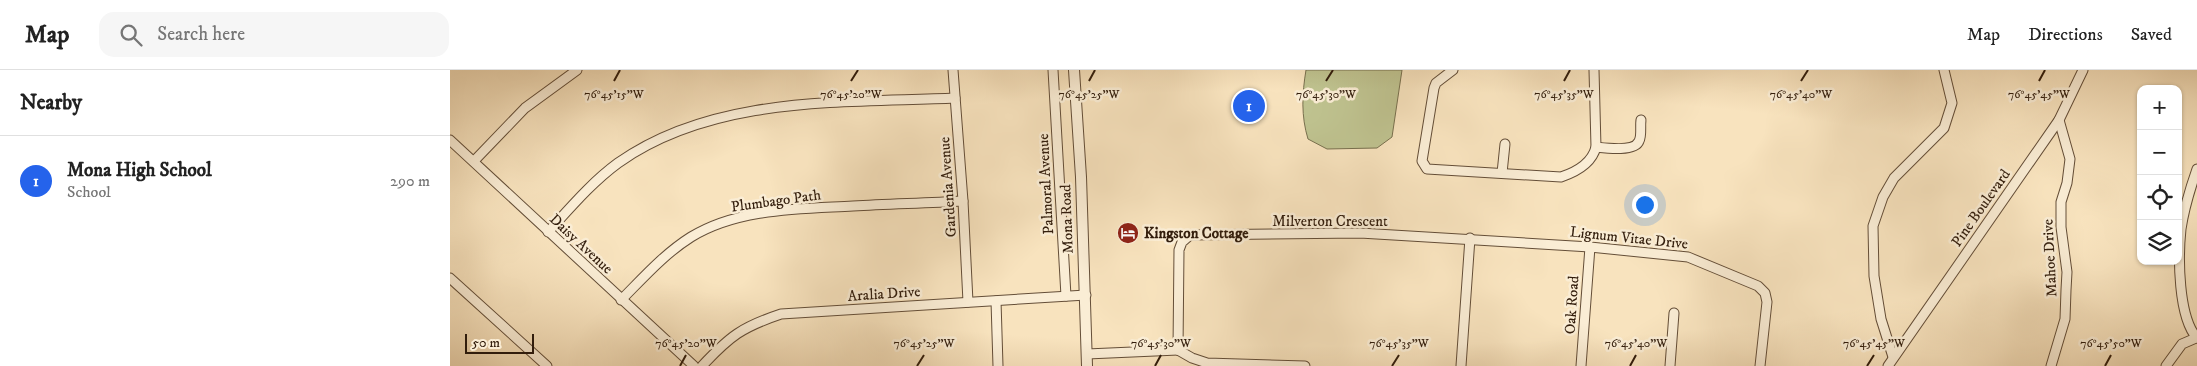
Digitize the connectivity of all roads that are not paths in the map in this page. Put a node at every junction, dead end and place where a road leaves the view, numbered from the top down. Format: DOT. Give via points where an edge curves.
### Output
graph roads {
  1 [pos="577,70"];
  2 [pos="953,70"];
  3 [pos="1053,70"];
  4 [pos="1074,70"];
  5 [pos="1454,70"];
  6 [pos="1594,70"];
  7 [pos="1944,70"];
  8 [pos="2083,70"];
  9 [pos="955,98"];
  10 [pos="1641,120"];
  11 [pos="2058,120"];
  12 [pos="450,140"];
  13 [pos="1505,144"];
  14 [pos="1596,147"];
  15 [pos="474,161"];
  16 [pos="2197,170"];
  17 [pos="1502,173"];
  18 [pos="963,201"];
  19 [pos="548,232"];
  20 [pos="1470,238"];
  21 [pos="1590,247"];
  22 [pos="450,278"];
  23 [pos="1086,295"];
  24 [pos="1066,296"];
  25 [pos="620,300"];
  26 [pos="996,301"];
  27 [pos="968,302"];
  28 [pos="1674,313"];
  29 [pos="2197,338"];
  30 [pos="1178,350"];
  31 [pos="1086,354"];
  32 [pos="1893,357"];
  33 [pos="548,366"];
  34 [pos="694,366"];
  35 [pos="702,366"];
  36 [pos="998,366"];
  37 [pos="1087,366"];
  38 [pos="1305,366"];
  39 [pos="1461,366"];
  40 [pos="1581,366"];
  41 [pos="1670,366"];
  42 [pos="1760,366"];
  43 [pos="1888,366"];
  44 [pos="2051,366"];
  45 [pos="2166,366"];
  1 -- 15 [label="street" via="525,108"];
  2 -- 9 [label="street, Gardenia Avenue"];
  3 -- 24 [label="street, Palmoral Avenue"];
  4 -- 23 [label="street, Mona Road"];
  5 -- 17 [label="street" via="1434,88 1422,161 1427,168"];
  6 -- 14 [label="street"];
  7 -- 32 [label="street" via="1952,103 1944,128 1894,178 1873,226 1877,293"];
  8 -- 11 [label="street, Pine Boulevard"];
  9 -- 18 [label="street, Gardenia Avenue"];
  9 -- 19 [label="street" via="778,108 731,115 684,129 640,149 617,164 587,190"];
  10 -- 14 [label="street" via="1636,145 1618,149"];
  11 -- 32 [label="street, Pine Boulevard"];
  11 -- 44 [label="street, Mahoe Drive" via="2070,159 2060,227 2067,272 2065,319"];
  12 -- 15 [label="street, Daisy Avenue"];
  13 -- 17 [label="street"];
  14 -- 17 [label="street" via="1591,159 1574,173 1561,177"];
  15 -- 19 [label="street, Daisy Avenue"];
  16 -- 29 [label="street" via="2181,230 2181,280 2186,316"];
  18 -- 25 [label="street, Plumbago Path" via="799,208 742,217 692,236 666,254"];
  18 -- 27 [label="street, Gardenia Avenue"];
  19 -- 25 [label="street, Daisy Avenue"];
  20 -- 21 [label="street, Lignum Vitae Drive"];
  20 -- 30 [label="street, Milverton Crescent" via="1360,233 1190,236 1182,242 1179,250"];
  20 -- 39 [label="street"];
  21 -- 40 [label="street, Oak Road"];
  21 -- 42 [label="street, Lignum Vitae Drive" via="1688,257 1758,286 1765,293 1767,302"];
  22 -- 33 [label="street"];
  23 -- 24 [label="street, Aralia Drive"];
  23 -- 31 [label="street, Mona Road"];
  24 -- 26 [label="street, Aralia Drive"];
  25 -- 34 [label="street, Daisy Avenue"];
  26 -- 27 [label="street, Aralia Drive"];
  26 -- 36 [label="street"];
  27 -- 35 [label="street, Aralia Drive" via="781,314 739,331"];
  28 -- 41 [label="street"];
  29 -- 45 [label="street" via="2182,344"];
  30 -- 31 [label="street"];
  30 -- 38 [label="street" via="1208,363"];
  31 -- 37 [label="street, Mona Road"];
  32 -- 43 [label="street, Pine Boulevard"];
}
